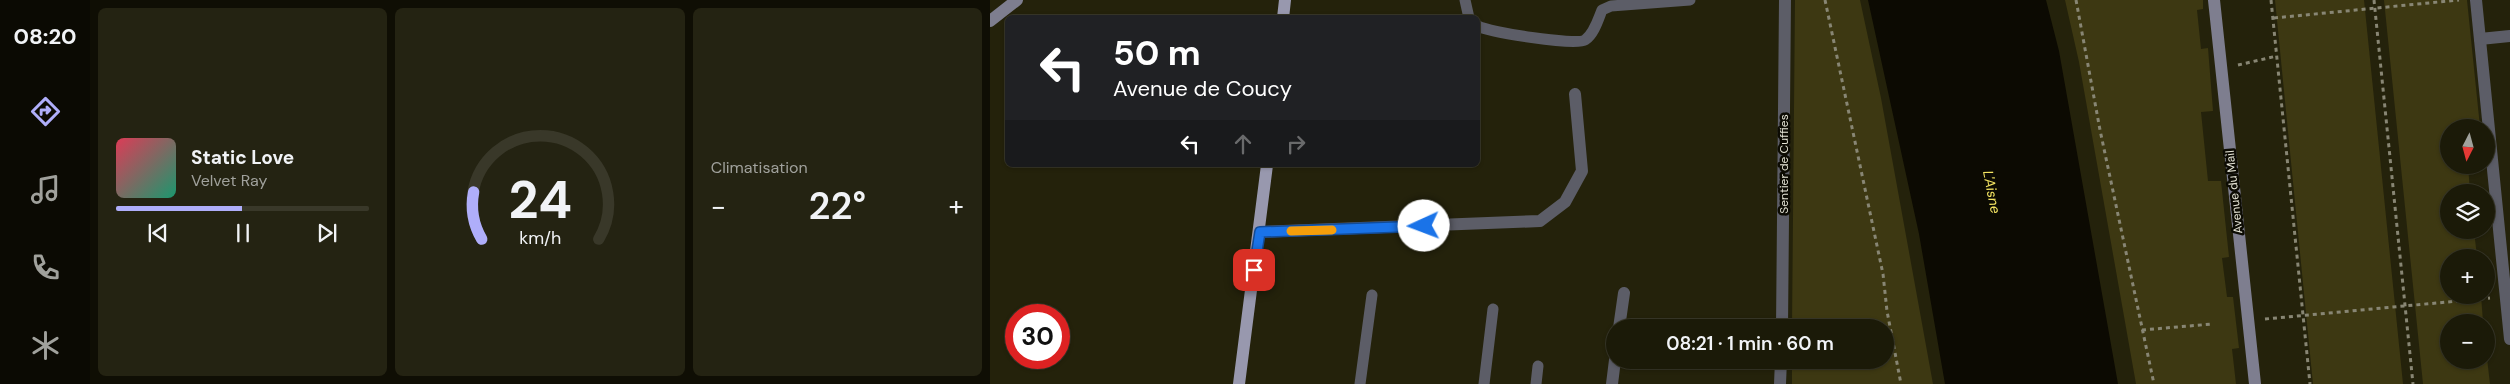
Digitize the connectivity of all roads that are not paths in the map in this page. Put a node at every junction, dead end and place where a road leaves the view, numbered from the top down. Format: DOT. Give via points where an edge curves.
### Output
graph roads {
  1 [pos="1017,0"];
  2 [pos="1285,0"];
  3 [pos="1465,0"];
  4 [pos="1690,0"];
  5 [pos="1785,0"];
  6 [pos="2214,0"];
  7 [pos="2476,0"];
  8 [pos="1283,15"];
  9 [pos="1468,15"];
  10 [pos="990,22"];
  11 [pos="1480,26"];
  12 [pos="2510,36"];
  13 [pos="2480,39"];
  14 [pos="1575,94"];
  15 [pos="1267,167"];
  16 [pos="1260,232"];
  17 [pos="1624,293"];
  18 [pos="1372,295"];
  19 [pos="1493,309"];
  20 [pos="1620,319"];
  21 [pos="1782,319"];
  22 [pos="2510,339"];
  23 [pos="1538,366"];
  24 [pos="1614,369"];
  25 [pos="1781,369"];
  26 [pos="1238,384"];
  27 [pos="1360,384"];
  28 [pos="1484,384"];
  29 [pos="1536,384"];
  30 [pos="1612,384"];
  31 [pos="1780,384"];
  32 [pos="2255,384"];
  1 -- 10 [label="street"];
  2 -- 8 [label="main road"];
  3 -- 9 [label="lane"];
  4 -- 11 [label="lane" via="1611,6 1602,10 1590,36 1583,42 1563,43"];
  5 -- 21 [label="street, Sentier de Cuffies"];
  6 -- 32 [label="street, Avenue du Mail"];
  7 -- 13 [label="street"];
  12 -- 13 [label="street"];
  13 -- 22 [label="street"];
  14 -- 16 [label="street" via="1582,171 1565,202 1540,221"];
  15 -- 16 [label="main road"];
  16 -- 26 [label="main road"];
  17 -- 20 [label="street"];
  18 -- 27 [label="lane"];
  19 -- 28 [label="lane"];
  23 -- 29 [label="lane"];
  24 -- 30 [label="street"];
  25 -- 31 [label="street"];
}
